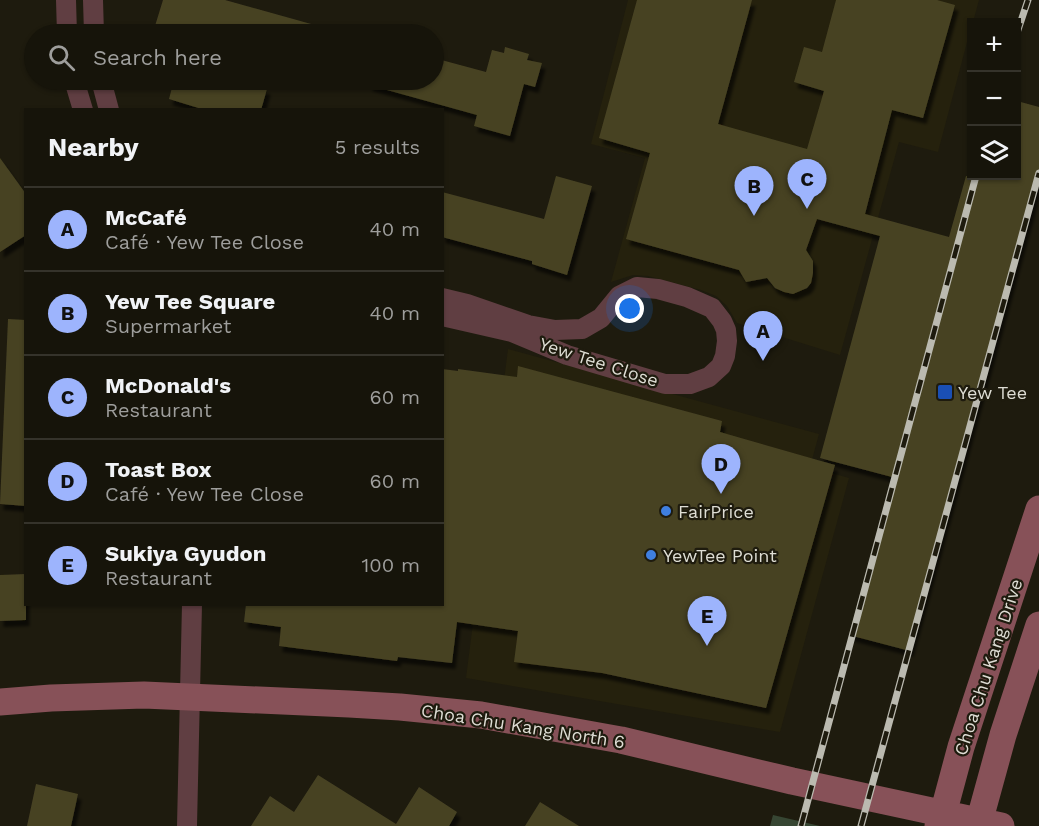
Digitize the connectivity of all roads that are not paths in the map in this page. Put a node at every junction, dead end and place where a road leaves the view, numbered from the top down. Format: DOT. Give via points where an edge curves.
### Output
graph roads {
  1 [pos="66,0"];
  2 [pos="93,0"];
  3 [pos="67,24"];
  4 [pos="94,24"];
  5 [pos="77,90"];
  6 [pos="104,90"];
  7 [pos="82,108"];
  8 [pos="108,108"];
  9 [pos="444,298"];
  10 [pos="444,315"];
  11 [pos="1039,509"];
  12 [pos="192,606"];
  13 [pos="1039,625"];
  14 [pos="189,697"];
  15 [pos="0,702"];
  16 [pos="940,820"];
  17 [pos="986,825"];
  18 [pos="187,826"];
  1 -- 3 [label="street"];
  2 -- 4 [label="street"];
  5 -- 7 [label="street"];
  6 -- 8 [label="street"];
  9 -- 10 [label="street, Yew Tee Close" via="528,325 582,329 601,318 619,296 637,287 658,289 712,308 722,321 727,341 721,366 709,377 690,384 665,384 567,355 512,332"];
  11 -- 16 [label="street, Choa Chu Kang Drive"];
  12 -- 14 [label="street"];
  13 -- 17 [label="street, Choa Chu Kang Drive" via="1003,735"];
  14 -- 15 [label="street, Choa Chu Kang North 6" via="144,695"];
  14 -- 16 [label="street, Choa Chu Kang North 6" via="481,715 628,742"];
  14 -- 18 [label="street"];
  16 -- 17 [label="street, Choa Chu Kang North 6"];
}
